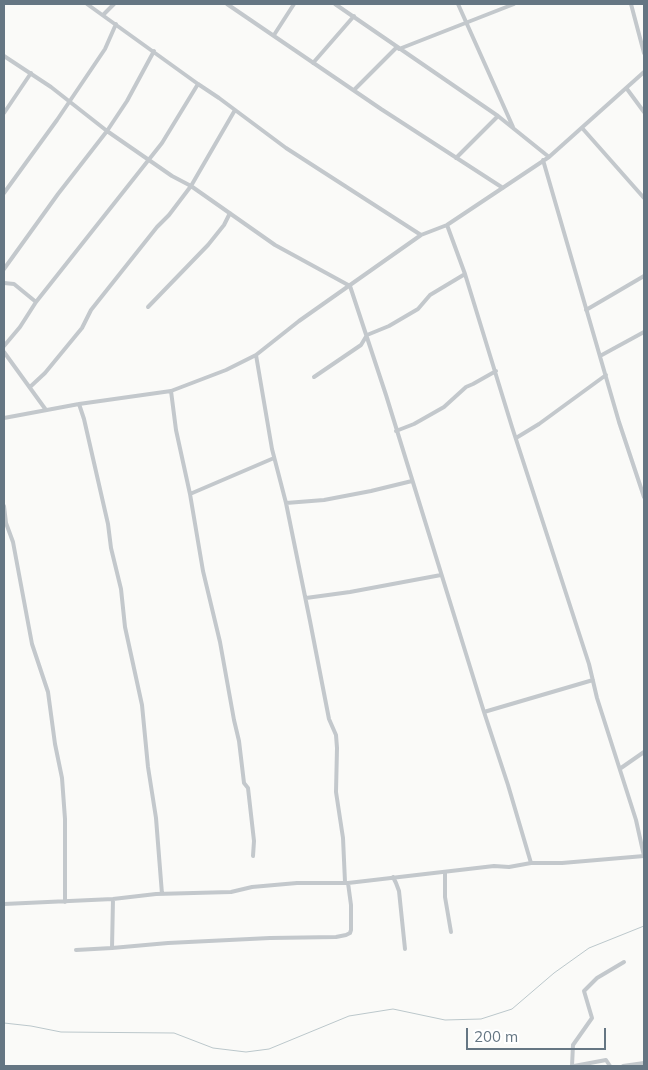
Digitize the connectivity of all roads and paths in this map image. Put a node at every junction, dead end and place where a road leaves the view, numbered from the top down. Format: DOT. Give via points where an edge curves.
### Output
graph roads {
  1 [pos="87,4"];
  2 [pos="114,4"];
  3 [pos="227,4"];
  4 [pos="294,4"];
  5 [pos="334,4"];
  6 [pos="458,4"];
  7 [pos="514,4"];
  8 [pos="631,4"];
  9 [pos="103,15"];
  10 [pos="354,16"];
  11 [pos="467,23"];
  12 [pos="116,24"];
  13 [pos="274,35"];
  14 [pos="398,48"];
  15 [pos="154,52"];
  16 [pos="644,53"];
  17 [pos="4,56"];
  18 [pos="313,62"];
  19 [pos="644,72"];
  20 [pos="31,73"];
  21 [pos="198,84"];
  22 [pos="627,89"];
  23 [pos="354,90"];
  24 [pos="69,102"];
  25 [pos="235,110"];
  26 [pos="644,112"];
  27 [pos="4,113"];
  28 [pos="498,116"];
  29 [pos="513,128"];
  30 [pos="583,129"];
  31 [pos="107,131"];
  32 [pos="549,157"];
  33 [pos="456,158"];
  34 [pos="149,160"];
  35 [pos="543,160"];
  36 [pos="191,186"];
  37 [pos="503,188"];
  38 [pos="4,193"];
  39 [pos="644,198"];
  40 [pos="230,213"];
  41 [pos="447,225"];
  42 [pos="421,235"];
  43 [pos="4,269"];
  44 [pos="465,274"];
  45 [pos="644,276"];
  46 [pos="4,283"];
  47 [pos="350,286"];
  48 [pos="36,302"];
  49 [pos="148,308"];
  50 [pos="586,310"];
  51 [pos="644,332"];
  52 [pos="367,335"];
  53 [pos="4,346"];
  54 [pos="4,352"];
  55 [pos="256,354"];
  56 [pos="600,356"];
  57 [pos="496,371"];
  58 [pos="606,375"];
  59 [pos="314,377"];
  60 [pos="30,387"];
  61 [pos="171,391"];
  62 [pos="79,404"];
  63 [pos="46,410"];
  64 [pos="4,418"];
  65 [pos="396,431"];
  66 [pos="516,438"];
  67 [pos="274,458"];
  68 [pos="412,481"];
  69 [pos="190,494"];
  70 [pos="644,497"];
  71 [pos="286,504"];
  72 [pos="4,506"];
  73 [pos="441,575"];
  74 [pos="306,598"];
  75 [pos="594,680"];
  76 [pos="484,712"];
  77 [pos="644,752"];
  78 [pos="620,768"];
  79 [pos="253,856"];
  80 [pos="644,856"];
  81 [pos="531,863"];
  82 [pos="445,872"];
  83 [pos="393,877"];
  84 [pos="346,883"];
  85 [pos="162,894"];
  86 [pos="113,899"];
  87 [pos="65,902"];
  88 [pos="4,904"];
  89 [pos="451,932"];
  90 [pos="112,948"];
  91 [pos="404,949"];
  92 [pos="76,950"];
  93 [pos="624,962"];
  94 [pos="644,1063"];
  95 [pos="573,1066"];
  96 [pos="610,1066"];
  97 [pos="622,1066"];
  1 -- 9 [label="street"];
  2 -- 9 [label="street"];
  3 -- 13 [label="street"];
  4 -- 13 [label="street"];
  5 -- 10 [label="street"];
  6 -- 11 [label="street"];
  7 -- 11 [label="street"];
  8 -- 16 [label="street"];
  9 -- 12 [label="street"];
  10 -- 14 [label="street"];
  10 -- 18 [label="street"];
  11 -- 14 [label="street"];
  11 -- 29 [label="street"];
  12 -- 15 [label="street"];
  12 -- 24 [label="street" via="105,49"];
  13 -- 18 [label="street"];
  14 -- 23 [label="street"];
  14 -- 28 [label="street"];
  15 -- 21 [label="street"];
  15 -- 31 [label="street"];
  17 -- 20 [label="street"];
  18 -- 23 [label="street"];
  19 -- 22 [label="street"];
  20 -- 24 [label="street"];
  20 -- 27 [label="street"];
  21 -- 25 [label="street"];
  21 -- 34 [label="street"];
  22 -- 26 [label="street"];
  22 -- 30 [label="street"];
  23 -- 33 [label="street"];
  24 -- 31 [label="street"];
  24 -- 38 [label="street"];
  25 -- 36 [label="street"];
  25 -- 42 [label="street" via="286,148"];
  28 -- 29 [label="street"];
  28 -- 33 [label="street"];
  29 -- 32 [label="street"];
  30 -- 32 [label="street"];
  30 -- 39 [label="street"];
  31 -- 34 [label="street"];
  31 -- 43 [label="street"];
  32 -- 35 [label="street"];
  33 -- 37 [label="street"];
  34 -- 36 [label="street"];
  34 -- 48 [label="street"];
  35 -- 37 [label="street"];
  35 -- 50 [label="street"];
  36 -- 40 [label="street"];
  36 -- 60 [label="street" via="91,310 82,328"];
  37 -- 41 [label="street"];
  40 -- 47 [label="street" via="275,245"];
  40 -- 49 [label="street" via="208,245"];
  41 -- 42 [label="street"];
  41 -- 44 [label="street"];
  42 -- 47 [label="street"];
  44 -- 52 [label="street" via="430,295 418,309"];
  44 -- 57 [label="street"];
  45 -- 50 [label="street"];
  46 -- 48 [label="street" via="14,284"];
  47 -- 52 [label="street"];
  47 -- 55 [label="street"];
  48 -- 53 [label="street"];
  50 -- 56 [label="street"];
  51 -- 56 [label="street"];
  52 -- 59 [label="street" via="361,345"];
  52 -- 65 [label="street"];
  54 -- 60 [label="street"];
  55 -- 61 [label="street" via="218,374"];
  55 -- 67 [label="street"];
  56 -- 58 [label="street"];
  57 -- 65 [label="street" via="466,387 444,408"];
  57 -- 66 [label="street"];
  58 -- 66 [label="street"];
  58 -- 70 [label="street"];
  60 -- 63 [label="street"];
  61 -- 62 [label="street"];
  61 -- 69 [label="street"];
  62 -- 63 [label="street"];
  62 -- 85 [label="street" via="108,524 142,705"];
  63 -- 64 [label="street"];
  65 -- 68 [label="street"];
  66 -- 75 [label="street"];
  67 -- 69 [label="street"];
  67 -- 71 [label="street"];
  68 -- 71 [label="street" via="324,500"];
  68 -- 73 [label="street"];
  69 -- 79 [label="street" via="239,741 244,783 248,788"];
  71 -- 74 [label="street"];
  72 -- 87 [label="street" via="32,644 48,692 62,778"];
  73 -- 74 [label="street"];
  73 -- 76 [label="street"];
  74 -- 84 [label="street" via="328,719 338,748 336,792"];
  75 -- 76 [label="street"];
  75 -- 78 [label="street"];
  76 -- 81 [label="street"];
  77 -- 78 [label="street"];
  78 -- 80 [label="street"];
  80 -- 81 [label="street"];
  81 -- 82 [label="street"];
  82 -- 83 [label="street"];
  82 -- 89 [label="street"];
  83 -- 84 [label="street"];
  83 -- 91 [label="street" via="399,891"];
  84 -- 85 [label="street"];
  84 -- 90 [label="street" via="351,906 351,930 346,935"];
  85 -- 86 [label="street"];
  86 -- 87 [label="street"];
  86 -- 90 [label="street"];
  87 -- 88 [label="street"];
  90 -- 92 [label="street"];
  93 -- 95 [label="street" via="597,978 584,991 592,1018 573,1045"];
  94 -- 97 [label="street"];
  95 -- 96 [label="street" via="606,1060"];
}
